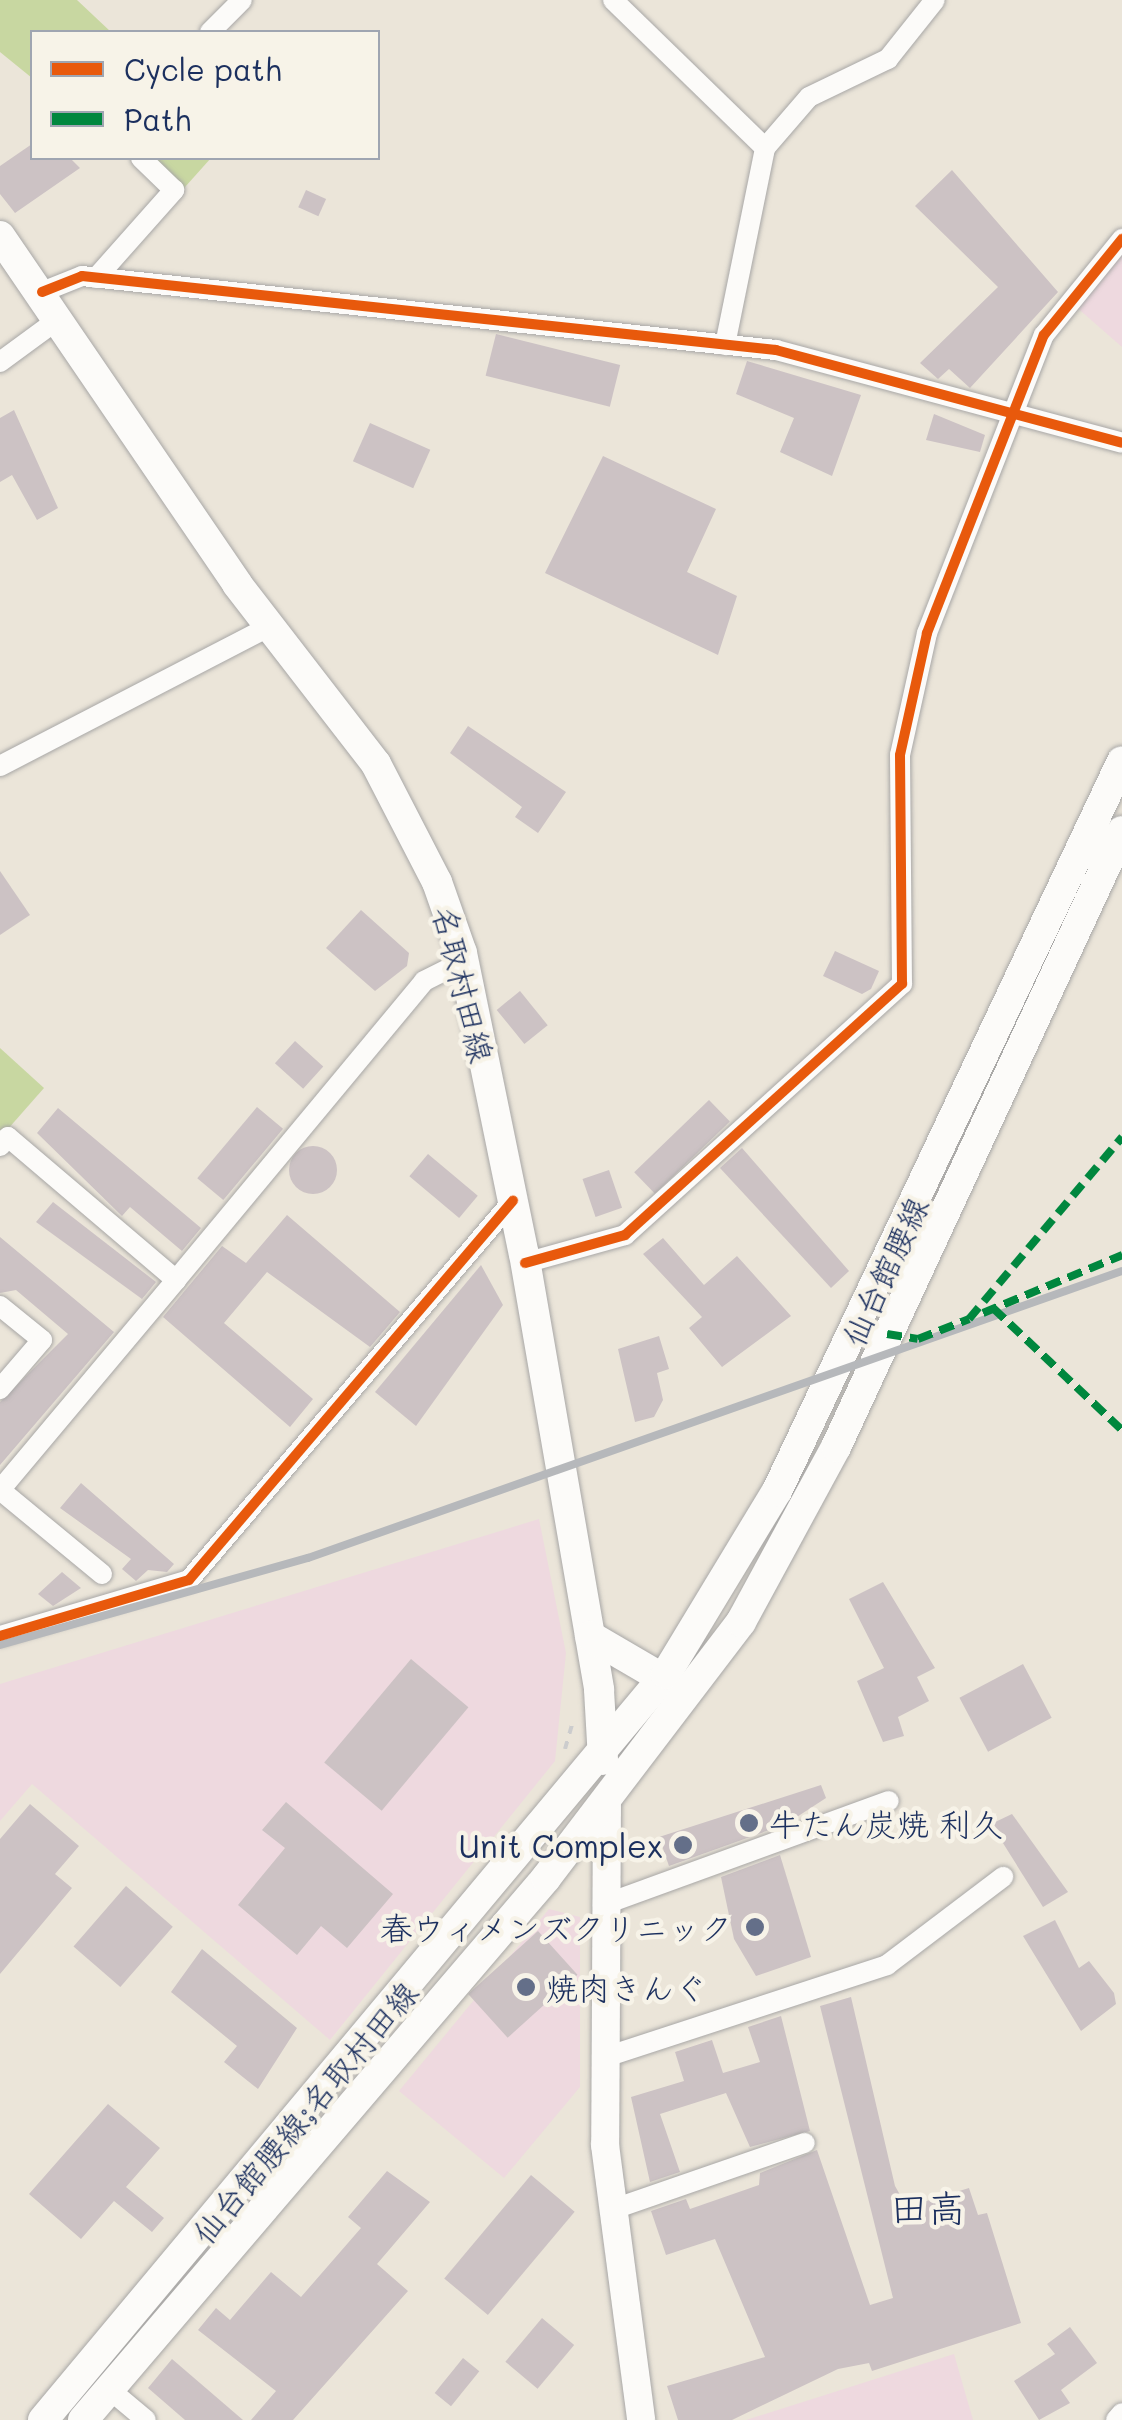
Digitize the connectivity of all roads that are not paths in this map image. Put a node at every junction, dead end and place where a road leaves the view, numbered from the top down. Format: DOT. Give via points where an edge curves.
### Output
graph roads {
  1 [pos="242,0"];
  2 [pos="614,0"];
  3 [pos="936,0"];
  4 [pos="212,30"];
  5 [pos="765,148"];
  6 [pos="143,160"];
  7 [pos="0,236"];
  8 [pos="1122,238"];
  9 [pos="96,278"];
  10 [pos="42,292"];
  11 [pos="60,318"];
  12 [pos="725,345"];
  13 [pos="0,362"];
  14 [pos="1007,420"];
  15 [pos="1122,443"];
  16 [pos="268,626"];
  17 [pos="1122,761"];
  18 [pos="0,766"];
  19 [pos="1122,831"];
  20 [pos="464,961"];
  21 [pos="0,1146"];
  22 [pos="513,1200"];
  23 [pos="525,1264"];
  24 [pos="176,1280"];
  25 [pos="0,1306"];
  26 [pos="0,1389"];
  27 [pos="102,1574"];
  28 [pos="0,1636"];
  29 [pos="590,1636"];
  30 [pos="662,1678"];
  31 [pos="602,1756"];
  32 [pos="607,1798"];
  33 [pos="889,1801"];
  34 [pos="1003,1877"];
  35 [pos="603,1905"];
  36 [pos="603,2058"];
  37 [pos="805,2143"];
  38 [pos="611,2210"];
  39 [pos="109,2389"];
  40 [pos="1122,2413"];
  41 [pos="43,2420"];
  42 [pos="83,2420"];
  43 [pos="146,2420"];
  44 [pos="640,2420"];
  45 [pos="1116,2420"];
  1 -- 4 [label="street"];
  2 -- 5 [label="street"];
  3 -- 5 [label="street" via="888,59 810,97"];
  5 -- 12 [label="street"];
  6 -- 9 [label="street" via="174,190"];
  7 -- 10 [label="main road, 名取村田線"];
  8 -- 14 [label="street" via="1044,335"];
  9 -- 10 [label="street"];
  9 -- 12 [label="street"];
  10 -- 11 [label="main road, 名取村田線"];
  11 -- 13 [label="street"];
  11 -- 16 [label="main road, 名取村田線"];
  12 -- 14 [label="street" via="776,350"];
  14 -- 15 [label="street"];
  14 -- 23 [label="street" via="904,721 902,984 625,1235"];
  16 -- 18 [label="street"];
  16 -- 20 [label="main road, 名取村田線" via="406,812"];
  17 -- 30 [label="main road, 仙台館腰線" via="777,1491"];
  19 -- 32 [label="main road, 仙台館腰線" via="778,1562 698,1684"];
  20 -- 22 [label="main road, 名取村田線"];
  20 -- 24 [label="street" via="424,980"];
  21 -- 24 [label="street" via="8,1137"];
  22 -- 23 [label="main road, 名取村田線"];
  22 -- 28 [label="street" via="189,1580"];
  23 -- 29 [label="main road, 名取村田線"];
  24 -- 27 [label="street" via="0,1490"];
  25 -- 26 [label="street" via="42,1340"];
  29 -- 30 [label="main road"];
  29 -- 31 [label="main road, 名取村田線"];
  30 -- 31 [label="main road, 仙台館腰線"];
  31 -- 32 [label="main road, 名取村田線"];
  31 -- 41 [label="main road, 仙台館腰線;名取村田線"];
  32 -- 35 [label="street"];
  32 -- 39 [label="main road, 仙台館腰線;名取村田線"];
  33 -- 35 [label="street"];
  34 -- 36 [label="street" via="888,1965"];
  35 -- 36 [label="street"];
  36 -- 38 [label="street"];
  37 -- 38 [label="street"];
  38 -- 44 [label="street"];
  39 -- 42 [label="main road, 仙台館腰線;名取村田線"];
  39 -- 43 [label="street"];
  40 -- 45 [label="street"];
}
